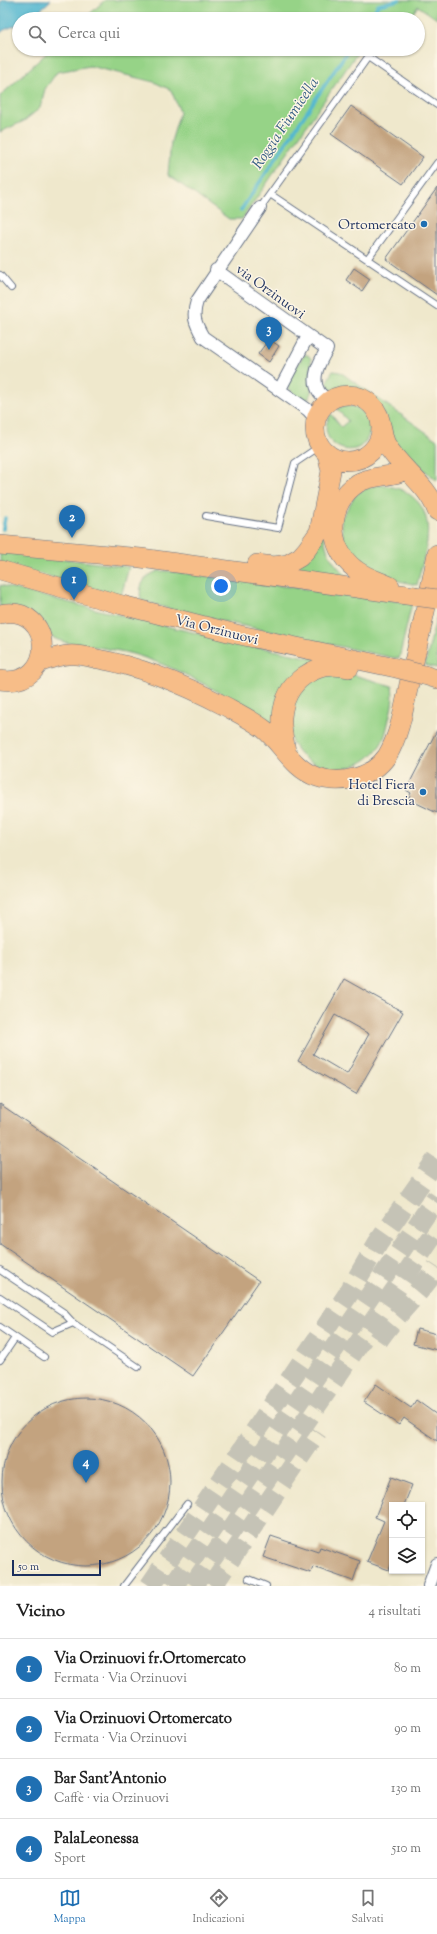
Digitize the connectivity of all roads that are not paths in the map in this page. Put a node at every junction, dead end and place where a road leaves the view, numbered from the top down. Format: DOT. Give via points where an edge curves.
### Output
graph roads {
  1 [pos="437,105"];
  2 [pos="437,163"];
  3 [pos="270,194"];
  4 [pos="260,208"];
  5 [pos="368,258"];
  6 [pos="216,270"];
  7 [pos="0,275"];
  8 [pos="11,288"];
  9 [pos="437,306"];
  10 [pos="308,336"];
  11 [pos="280,389"];
  12 [pos="329,401"];
  13 [pos="316,419"];
  14 [pos="381,424"];
  15 [pos="323,450"];
  16 [pos="356,459"];
  17 [pos="407,476"];
  18 [pos="336,509"];
  19 [pos="437,511"];
  20 [pos="206,516"];
  21 [pos="0,545"];
  22 [pos="437,554"];
  23 [pos="196,566"];
  24 [pos="0,570"];
  25 [pos="412,595"];
  26 [pos="437,599"];
  27 [pos="0,614"];
  28 [pos="42,639"];
  29 [pos="69,654"];
  30 [pos="40,662"];
  31 [pos="396,668"];
  32 [pos="430,677"];
  33 [pos="0,680"];
  34 [pos="286,750"];
  35 [pos="0,1270"];
  36 [pos="0,1297"];
  37 [pos="73,1323"];
  38 [pos="0,1327"];
  39 [pos="15,1338"];
  40 [pos="44,1357"];
  41 [pos="0,1360"];
  42 [pos="138,1367"];
  43 [pos="187,1504"];
  44 [pos="437,1564"];
  45 [pos="249,1579"];
  46 [pos="124,1586"];
  47 [pos="266,1586"];
  48 [pos="428,1586"];
  1 -- 3 [label="lane" via="368,57"];
  2 -- 5 [label="lane"];
  3 -- 4 [label="lane"];
  3 -- 5 [label="lane"];
  4 -- 6 [label="street, via Orzinuovi"];
  5 -- 9 [label="lane"];
  6 -- 10 [label="street, via Orzinuovi"];
  6 -- 11 [label="street, via Orzinuovi" via="193,312 203,337"];
  7 -- 8 [label="lane"];
  10 -- 11 [label="street, via Orzinuovi"];
  10 -- 12 [label="street, via Orzinuovi" via="327,349 319,364 316,380 318,392"];
  11 -- 13 [label="street, via Orzinuovi"];
  12 -- 13 [label="main road" via="320,410"];
  12 -- 14 [label="main road" via="344,395 362,398 373,407"];
  13 -- 15 [label="main road" via="315,434"];
  14 -- 16 [label="main road" via="377,444"];
  14 -- 17 [label="main road" via="386,443"];
  15 -- 16 [label="main road" via="339,460"];
  15 -- 20 [label="lane" via="295,463 278,528"];
  15 -- 23 [label="main road" via="331,471 318,532 300,557 288,564 274,566 222,561"];
  16 -- 17 [label="main road"];
  16 -- 18 [label="main road" via="339,485"];
  17 -- 18 [label="main road" via="371,478 359,483"];
  17 -- 19 [label="main road" via="423,486"];
  18 -- 25 [label="main road" via="333,521 334,538 345,559 366,575"];
  21 -- 23 [label="main road" via="141,558"];
  22 -- 34 [label="main road" via="405,701 394,743 386,757 367,773 353,779 340,780 315,776 304,771"];
  23 -- 25 [label="main road"];
  24 -- 31 [label="main road, Via Orzinuovi" via="240,635"];
  25 -- 26 [label="main road, bridge"];
  27 -- 28 [label="main road" via="16,613 25,616 39,630"];
  28 -- 29 [label="main road"];
  28 -- 30 [label="main road"];
  29 -- 30 [label="main road"];
  29 -- 34 [label="main road" via="120,663 169,679 255,722"];
  30 -- 33 [label="main road" via="26,677 13,681"];
  31 -- 32 [label="main road, Via Orzinuovi, bridge"];
  31 -- 34 [label="main road" via="368,672 338,665 325,666 303,676 288,693 284,704 282,729"];
  35 -- 37 [label="lane" via="63,1312"];
  36 -- 37 [label="lane" via="52,1332"];
  37 -- 42 [label="lane"];
  38 -- 39 [label="lane"];
  39 -- 40 [label="lane"];
  39 -- 41 [label="lane"];
  43 -- 46 [label="lane"];
  44 -- 48 [label="street"];
  45 -- 47 [label="lane"];
}
